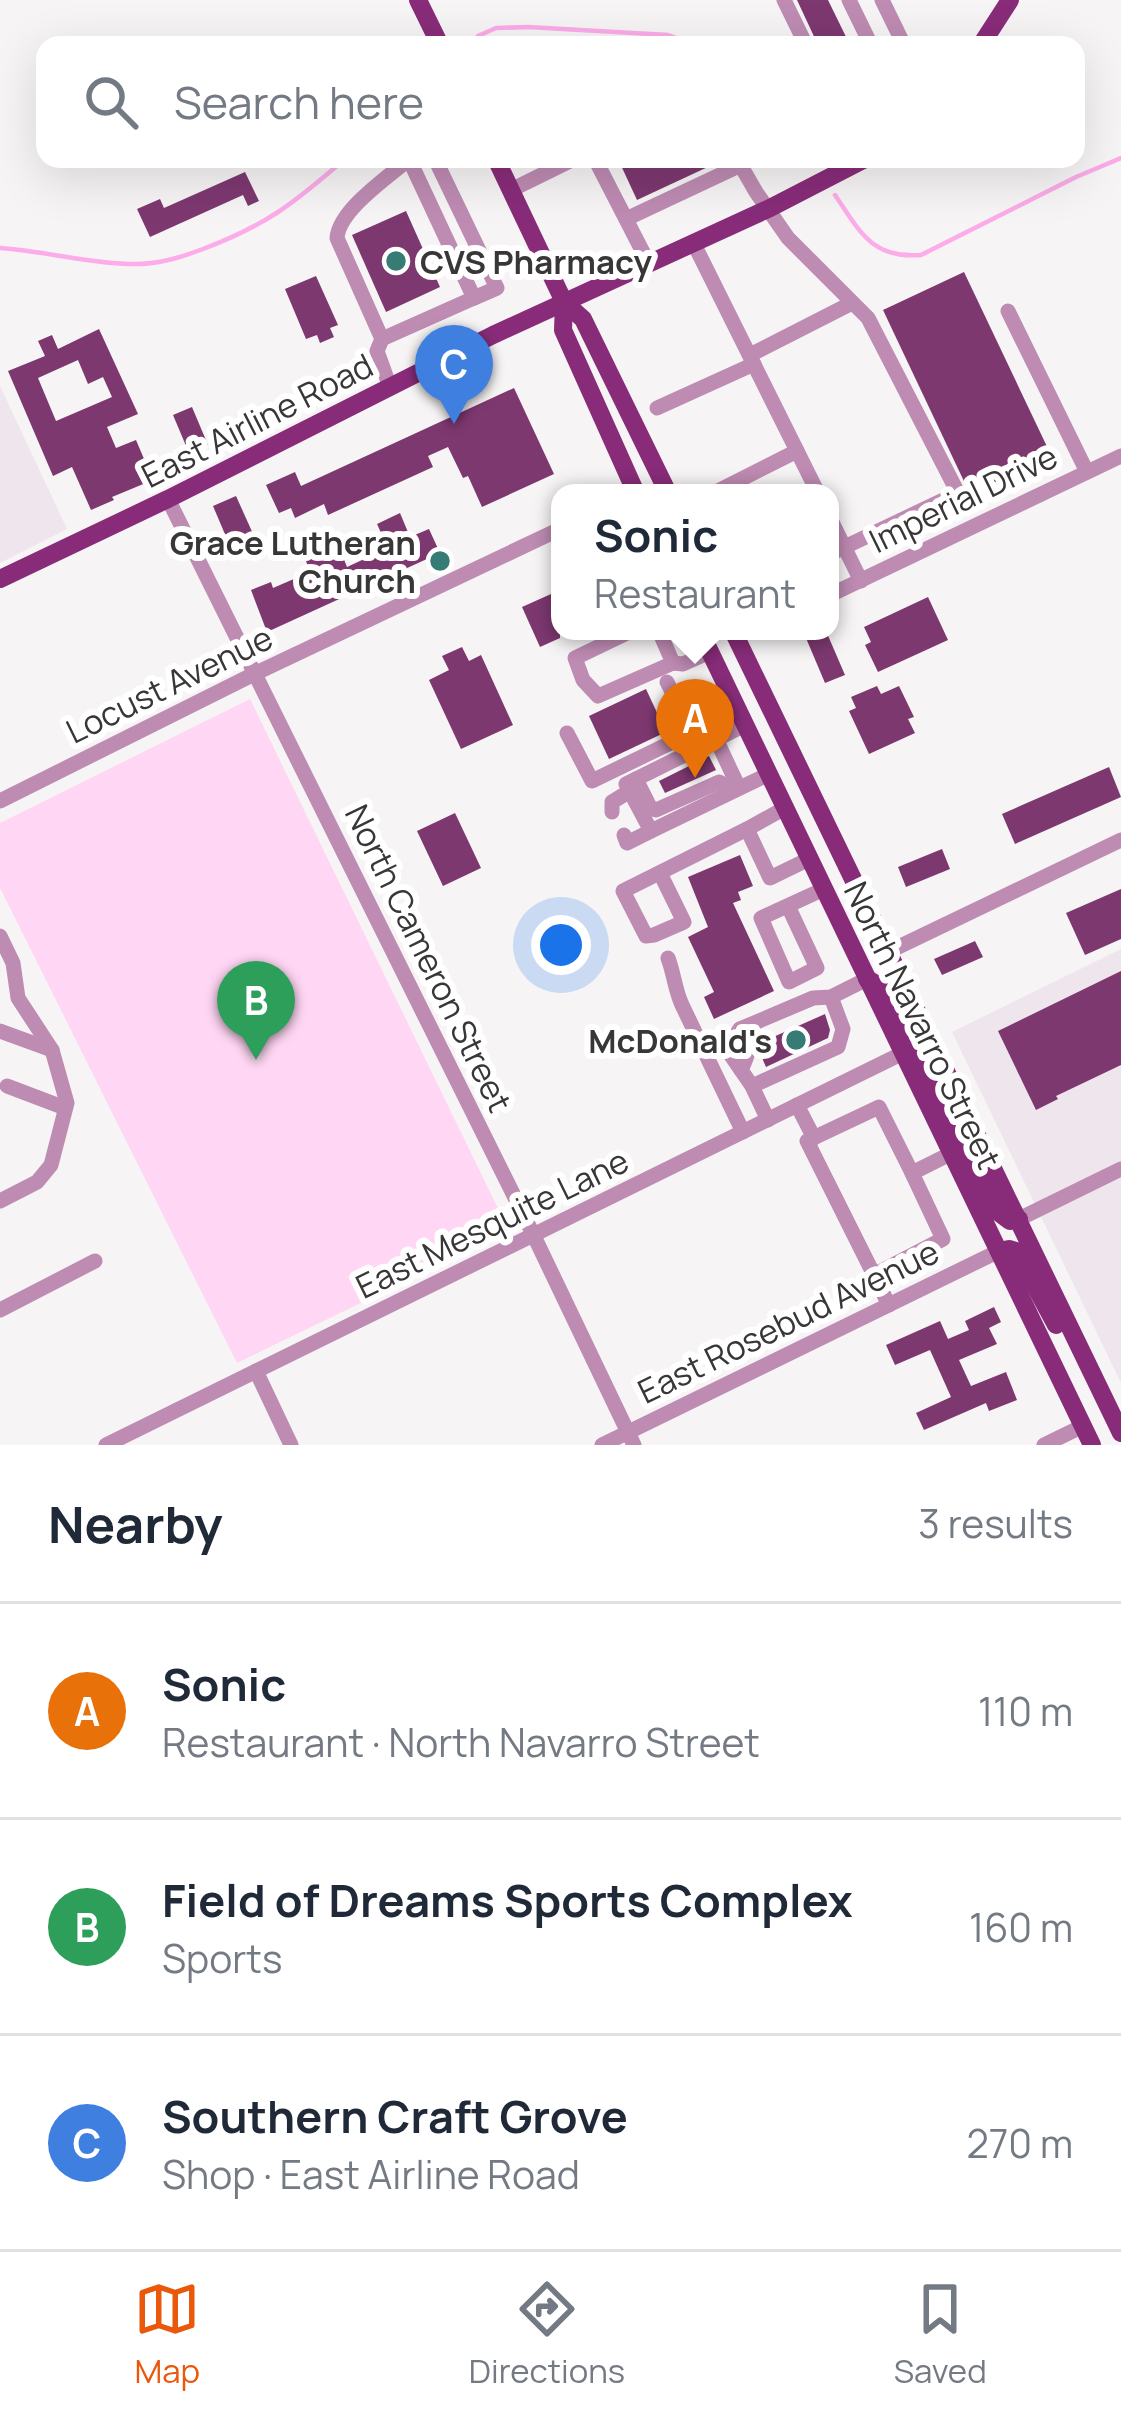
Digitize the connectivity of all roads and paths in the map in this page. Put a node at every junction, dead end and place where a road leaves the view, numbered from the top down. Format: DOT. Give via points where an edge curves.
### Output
graph roads {
  1 [pos="418,0"];
  2 [pos="784,0"];
  3 [pos="849,0"];
  4 [pos="881,0"];
  5 [pos="1010,0"];
  6 [pos="436,36"];
  7 [pos="802,36"];
  8 [pos="867,36"];
  9 [pos="899,36"];
  10 [pos="987,36"];
  11 [pos="399,168"];
  12 [pos="413,168"];
  13 [pos="439,168"];
  14 [pos="500,168"];
  15 [pos="556,168"];
  16 [pos="600,168"];
  17 [pos="727,168"];
  18 [pos="742,168"];
  19 [pos="848,168"];
  20 [pos="511,190"];
  21 [pos="770,208"];
  22 [pos="626,219"];
  23 [pos="693,242"];
  24 [pos="648,262"];
  25 [pos="474,298"];
  26 [pos="564,302"];
  27 [pos="852,303"];
  28 [pos="1008,311"];
  29 [pos="382,339"];
  30 [pos="752,360"];
  31 [pos="390,387"];
  32 [pos="657,408"];
  33 [pos="797,451"];
  34 [pos="1121,456"];
  35 [pos="1087,472"];
  36 [pos="632,484"];
  37 [pos="664,484"];
  38 [pos="732,484"];
  39 [pos="814,484"];
  40 [pos="168,499"];
  41 [pos="551,533"];
  42 [pos="839,550"];
  43 [pos="839,554"];
  44 [pos="0,579"];
  45 [pos="860,580"];
  46 [pos="839,590"];
  47 [pos="612,640"];
  48 [pos="662,640"];
  49 [pos="704,640"];
  50 [pos="745,640"];
  51 [pos="710,652"];
  52 [pos="673,662"];
  53 [pos="254,674"];
  54 [pos="667,682"];
  55 [pos="729,690"];
  56 [pos="681,710"];
  57 [pos="745,725"];
  58 [pos="568,734"];
  59 [pos="716,740"];
  60 [pos="769,774"];
  61 [pos="633,785"];
  62 [pos="737,789"];
  63 [pos="0,801"];
  64 [pos="785,808"];
  65 [pos="612,812"];
  66 [pos="747,829"];
  67 [pos="651,831"];
  68 [pos="624,836"];
  69 [pos="1121,840"];
  70 [pos="809,859"];
  71 [pos="660,873"];
  72 [pos="824,889"];
  73 [pos="788,906"];
  74 [pos="0,936"];
  75 [pos="890,951"];
  76 [pos="668,958"];
  77 [pos="867,979"];
  78 [pos="8,984"];
  79 [pos="831,997"];
  80 [pos="0,1030"];
  81 [pos="52,1050"];
  82 [pos="903,1052"];
  83 [pos="7,1086"];
  84 [pos="752,1086"];
  85 [pos="797,1105"];
  86 [pos="65,1108"];
  87 [pos="767,1120"];
  88 [pos="743,1132"];
  89 [pos="814,1138"];
  90 [pos="952,1153"];
  91 [pos="1121,1169"];
  92 [pos="912,1173"];
  93 [pos="0,1201"];
  94 [pos="1019,1219"];
  95 [pos="534,1236"];
  96 [pos="999,1251"];
  97 [pos="95,1261"];
  98 [pos="874,1275"];
  99 [pos="889,1305"];
  100 [pos="0,1310"];
  101 [pos="256,1372"];
  102 [pos="1094,1376"];
  103 [pos="1083,1426"];
  104 [pos="1121,1433"];
  105 [pos="631,1439"];
  106 [pos="106,1445"];
  107 [pos="291,1445"];
  108 [pos="602,1445"];
  109 [pos="1043,1445"];
  110 [pos="1092,1445"];
  1 -- 6 [label="main road"];
  2 -- 7 [label="street"];
  3 -- 8 [label="street"];
  4 -- 9 [label="street"];
  5 -- 10 [label="main road"];
  11 -- 29 [label="street" via="338,226"];
  12 -- 25 [label="street"];
  13 -- 25 [label="street" via="497,288"];
  14 -- 20 [label="main road"];
  15 -- 20 [label="street"];
  16 -- 22 [label="street"];
  17 -- 22 [label="street"];
  18 -- 21 [label="street"];
  19 -- 21 [label="main road, East Airline Road"];
  20 -- 26 [label="main road"];
  21 -- 23 [label="main road, East Airline Road"];
  21 -- 27 [label="street"];
  22 -- 24 [label="street"];
  23 -- 24 [label="main road, East Airline Road"];
  23 -- 30 [label="street"];
  24 -- 26 [label="main road, East Airline Road"];
  25 -- 29 [label="street"];
  26 -- 31 [label="main road, East Airline Road"];
  26 -- 36 [label="main road" via="562,330"];
  26 -- 37 [label="main road" via="583,319"];
  27 -- 30 [label="street"];
  27 -- 42 [label="street" via="868,318 958,493"];
  28 -- 35 [label="street"];
  29 -- 31 [label="street" via="376,351"];
  30 -- 32 [label="street"];
  30 -- 33 [label="street"];
  31 -- 40 [label="main road, East Airline Road"];
  33 -- 38 [label="street"];
  33 -- 39 [label="street"];
  34 -- 35 [label="street, Imperial Drive"];
  35 -- 45 [label="street, Imperial Drive"];
  40 -- 44 [label="main road, East Airline Road"];
  40 -- 53 [label="street, North Cameron Street"];
  41 -- 53 [label="street, Locust Avenue"];
  43 -- 45 [label="street"];
  45 -- 46 [label="street, Imperial Drive"];
  47 -- 52 [label="street" via="574,658 598,696"];
  48 -- 52 [label="street"];
  49 -- 51 [label="main road, North Navarro Street"];
  50 -- 75 [label="main road, North Navarro Street"];
  51 -- 52 [label="street"];
  51 -- 55 [label="main road, North Navarro Street"];
  53 -- 63 [label="street, Locust Avenue"];
  53 -- 95 [label="street, North Cameron Street"];
  54 -- 56 [label="street"];
  55 -- 56 [label="street"];
  55 -- 57 [label="main road, North Navarro Street"];
  56 -- 58 [label="street" via="691,733 592,781"];
  57 -- 59 [label="street"];
  57 -- 60 [label="main road, North Navarro Street"];
  59 -- 61 [label="street"];
  59 -- 62 [label="street"];
  60 -- 62 [label="street"];
  60 -- 64 [label="main road, North Navarro Street"];
  61 -- 62 [label="street" via="656,810 719,782"];
  61 -- 65 [label="street" via="612,802"];
  61 -- 67 [label="street"];
  62 -- 67 [label="street"];
  64 -- 66 [label="street"];
  64 -- 70 [label="main road, North Navarro Street"];
  66 -- 70 [label="street" via="770,878"];
  66 -- 71 [label="street"];
  67 -- 68 [label="street" via="627,842"];
  69 -- 75 [label="street"];
  70 -- 72 [label="main road, North Navarro Street"];
  72 -- 73 [label="street"];
  72 -- 77 [label="main road, North Navarro Street"];
  73 -- 73 [label="street" via="761,918 789,982 817,968"];
  74 -- 78 [label="street" via="13,963"];
  75 -- 94 [label="main road, North Navarro Street"];
  76 -- 88 [label="street"];
  77 -- 79 [label="street"];
  77 -- 82 [label="main road, North Navarro Street"];
  77 -- 94 [label="main road" via="887,990 998,1212"];
  78 -- 81 [label="street"];
  79 -- 84 [label="street" via="843,1028 838,1047"];
  79 -- 84 [label="street" via="740,1029 749,1048 741,1070"];
  80 -- 81 [label="street"];
  81 -- 86 [label="street"];
  82 -- 85 [label="street, East Mesquite Lane"];
  82 -- 90 [label="main road, North Navarro Street"];
  83 -- 86 [label="street"];
  84 -- 87 [label="street"];
  85 -- 87 [label="street, East Mesquite Lane"];
  85 -- 89 [label="street"];
  86 -- 93 [label="street" via="51,1165"];
  87 -- 88 [label="street, East Mesquite Lane"];
  88 -- 95 [label="street, East Mesquite Lane"];
  89 -- 92 [label="street" via="879,1106"];
  89 -- 98 [label="street" via="807,1141"];
  90 -- 92 [label="street"];
  90 -- 96 [label="main road, North Navarro Street"];
  91 -- 94 [label="street"];
  92 -- 98 [label="street" via="943,1239"];
  94 -- 102 [label="main road, North Navarro Street"];
  95 -- 101 [label="street, East Mesquite Lane"];
  95 -- 105 [label="street, North Cameron Street"];
  96 -- 99 [label="street, East Rosebud Avenue"];
  96 -- 102 [label="main road" via="1023,1260 1074,1360"];
  96 -- 103 [label="main road, North Navarro Street"];
  97 -- 100 [label="street"];
  98 -- 99 [label="street"];
  99 -- 105 [label="street, East Rosebud Avenue"];
  101 -- 106 [label="street, East Mesquite Lane"];
  101 -- 107 [label="street"];
  102 -- 104 [label="main road, North Navarro Street"];
  103 -- 109 [label="street"];
  103 -- 110 [label="main road, North Navarro Street"];
  105 -- 108 [label="street, East Rosebud Avenue"];
}
